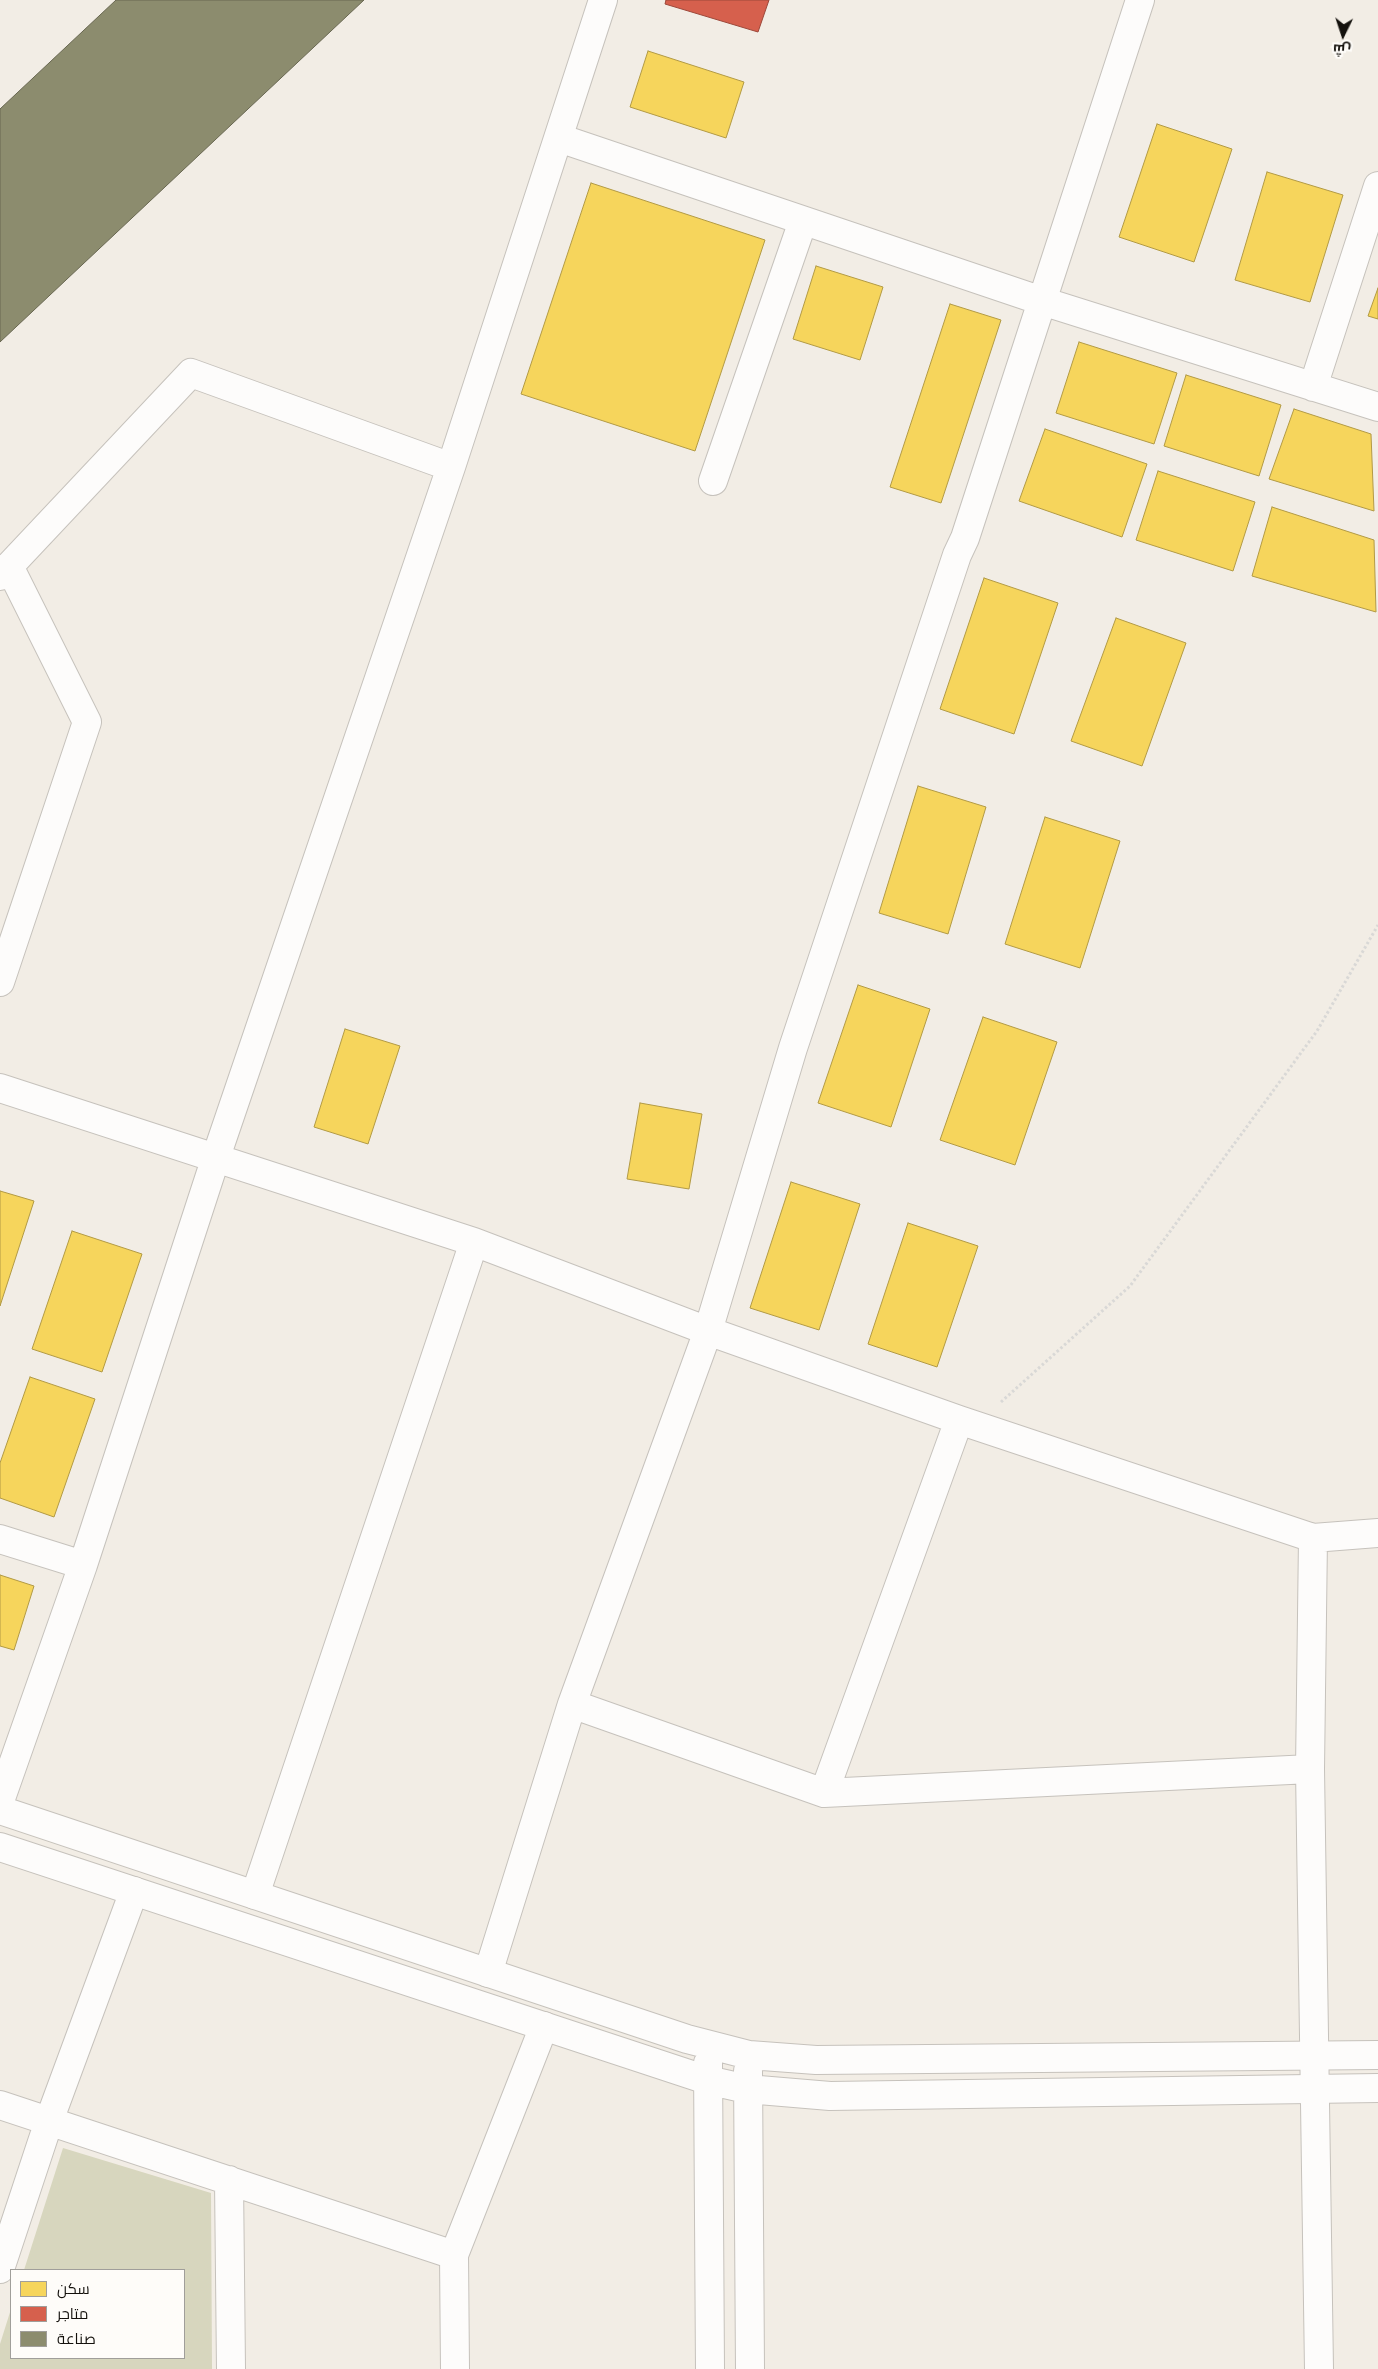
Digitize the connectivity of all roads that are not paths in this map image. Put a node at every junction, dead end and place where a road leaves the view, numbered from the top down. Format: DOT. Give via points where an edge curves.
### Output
graph roads {
  1 [pos="603,0"];
  2 [pos="1140,0"];
  3 [pos="559,138"];
  4 [pos="1378,186"];
  5 [pos="803,221"];
  6 [pos="1042,301"];
  7 [pos="1313,387"];
  8 [pos="1378,407"];
  9 [pos="451,467"];
  10 [pos="713,481"];
  11 [pos="5,571"];
  12 [pos="0,982"];
  13 [pos="0,1088"];
  14 [pos="216,1157"];
  15 [pos="474,1242"];
  16 [pos="708,1331"];
  17 [pos="967,1423"];
  18 [pos="1378,1534"];
  19 [pos="1313,1538"];
  20 [pos="0,1539"];
  21 [pos="83,1565"];
  22 [pos="572,1704"];
  23 [pos="1310,1769"];
  24 [pos="824,1793"];
  25 [pos="0,1801"];
  26 [pos="0,1810"];
  27 [pos="0,1847"];
  28 [pos="134,1891"];
  29 [pos="255,1895"];
  30 [pos="488,1972"];
  31 [pos="544,2026"];
  32 [pos="709,2046"];
  33 [pos="749,2055"];
  34 [pos="1378,2055"];
  35 [pos="1315,2056"];
  36 [pos="707,2080"];
  37 [pos="1378,2088"];
  38 [pos="747,2089"];
  39 [pos="1316,2090"];
  40 [pos="0,2105"];
  41 [pos="49,2121"];
  42 [pos="229,2180"];
  43 [pos="454,2255"];
  44 [pos="0,2269"];
  45 [pos="231,2369"];
  46 [pos="455,2369"];
  47 [pos="710,2369"];
  48 [pos="750,2369"];
  49 [pos="1319,2369"];
  1 -- 3 [label="street"];
  2 -- 6 [label="street"];
  3 -- 5 [label="street"];
  3 -- 9 [label="street"];
  4 -- 7 [label="street"];
  5 -- 6 [label="street"];
  5 -- 10 [label="street"];
  6 -- 7 [label="street"];
  6 -- 16 [label="street" via="966,538 957,555 793,1048"];
  7 -- 8 [label="street"];
  9 -- 11 [label="street" via="191,372"];
  9 -- 14 [label="street"];
  11 -- 12 [label="street" via="87,722"];
  13 -- 14 [label="street"];
  14 -- 15 [label="street"];
  14 -- 21 [label="street"];
  15 -- 16 [label="street"];
  15 -- 29 [label="street"];
  16 -- 17 [label="street"];
  16 -- 22 [label="street"];
  17 -- 19 [label="street"];
  17 -- 24 [label="street"];
  18 -- 19 [label="street"];
  19 -- 23 [label="street"];
  20 -- 21 [label="street"];
  21 -- 25 [label="street"];
  22 -- 24 [label="street"];
  22 -- 30 [label="street"];
  23 -- 24 [label="street"];
  23 -- 35 [label="street"];
  26 -- 29 [label="street"];
  27 -- 28 [label="street"];
  28 -- 31 [label="street"];
  28 -- 41 [label="street"];
  29 -- 30 [label="street"];
  30 -- 32 [label="street"];
  31 -- 36 [label="street"];
  31 -- 43 [label="street"];
  32 -- 33 [label="street"];
  32 -- 36 [label="street"];
  33 -- 35 [label="street" via="816,2060"];
  33 -- 38 [label="street"];
  34 -- 35 [label="street"];
  35 -- 39 [label="street"];
  36 -- 38 [label="street"];
  36 -- 47 [label="street"];
  37 -- 39 [label="street"];
  38 -- 39 [label="street" via="830,2096"];
  38 -- 48 [label="street"];
  39 -- 49 [label="street"];
  40 -- 41 [label="street"];
  41 -- 42 [label="street"];
  41 -- 44 [label="street"];
  42 -- 43 [label="street"];
  42 -- 45 [label="street"];
  43 -- 46 [label="street"];
}
